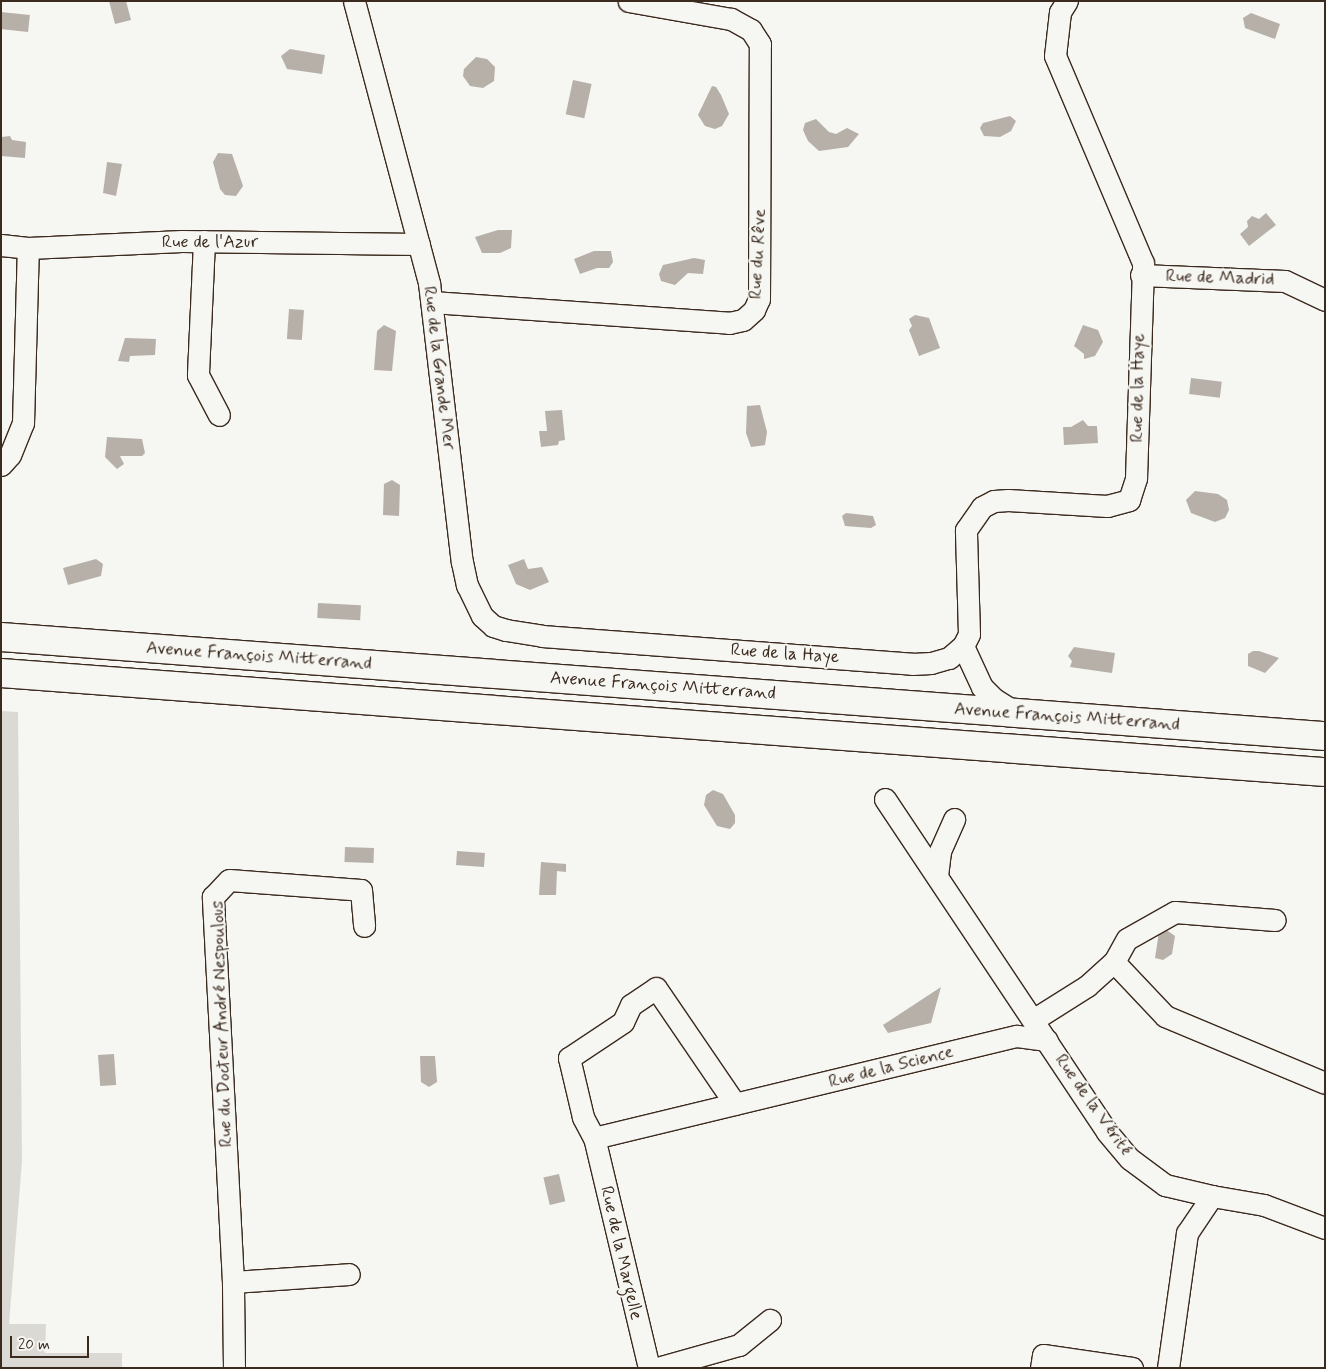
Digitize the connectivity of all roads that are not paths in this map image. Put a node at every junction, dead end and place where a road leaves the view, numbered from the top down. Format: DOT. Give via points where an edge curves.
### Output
graph roads {
  1 [pos="354,1"];
  2 [pos="629,1"];
  3 [pos="1068,1"];
  4 [pos="204,242"];
  5 [pos="419,244"];
  6 [pos="1,246"];
  7 [pos="28,248"];
  8 [pos="1141,275"];
  9 [pos="1325,300"];
  10 [pos="432,302"];
  11 [pos="219,415"];
  12 [pos="1,465"];
  13 [pos="1,637"];
  14 [pos="601,641"];
  15 [pos="963,646"];
  16 [pos="1,673"];
  17 [pos="1017,713"];
  18 [pos="1325,736"];
  19 [pos="1325,772"];
  20 [pos="885,799"];
  21 [pos="954,820"];
  22 [pos="937,876"];
  23 [pos="1275,920"];
  24 [pos="364,926"];
  25 [pos="1114,962"];
  26 [pos="1033,1020"];
  27 [pos="1047,1040"];
  28 [pos="1325,1083"];
  29 [pos="735,1104"];
  30 [pos="594,1138"];
  31 [pos="1212,1196"];
  32 [pos="1325,1228"];
  33 [pos="350,1274"];
  34 [pos="233,1282"];
  35 [pos="770,1320"];
  36 [pos="234,1368"];
  37 [pos="648,1368"];
  38 [pos="657,1368"];
  39 [pos="1041,1368"];
  40 [pos="1132,1368"];
  41 [pos="1168,1368"];
  1 -- 5 [label="street, Rue de la Grande Mer"];
  2 -- 10 [label="street, Rue du Rêve" via="731,19 751,30 760,44 759,299 754,310 743,320 729,323"];
  3 -- 8 [label="street, Rue de la Haye" via="1060,12 1055,56 1143,263"];
  4 -- 5 [label="street, Rue de l'Azur"];
  4 -- 7 [label="street, Rue de l'Azur"];
  4 -- 11 [label="street" via="198,375"];
  5 -- 10 [label="street, Rue de la Grande Mer"];
  6 -- 7 [label="street, Rue de l'Azur"];
  7 -- 12 [label="street" via="23,423 10,455"];
  8 -- 9 [label="street, Rue de Madrid" via="1285,281"];
  8 -- 15 [label="street, Rue de la Haye" via="1136,478 1129,500 1107,506 1008,500 994,501 982,507 966,530 970,620"];
  10 -- 14 [label="street, Rue de la Grande Mer" via="462,562 473,601 493,626"];
  13 -- 17 [label="main road, Avenue François Mitterrand"];
  14 -- 15 [label="street, Rue de la Haye" via="912,664 949,658"];
  15 -- 17 [label="street" via="982,687"];
  16 -- 19 [label="main road, Avenue François Mitterrand"];
  17 -- 18 [label="main road, Avenue François Mitterrand"];
  20 -- 22 [label="street, Rue de la Vérité"];
  21 -- 22 [label="street" via="940,851"];
  22 -- 26 [label="street, Rue de la Vérité"];
  23 -- 25 [label="street" via="1175,912 1127,939"];
  24 -- 34 [label="street, Rue du Docteur André Nespoulous" via="361,890 230,880 213,897"];
  25 -- 26 [label="street" via="1087,986"];
  25 -- 28 [label="street" via="1165,1016"];
  26 -- 27 [label="street, Rue de la Vérité"];
  27 -- 29 [label="street, Rue de la Science" via="1017,1036"];
  27 -- 31 [label="street, Rue de la Vérité" via="1107,1132 1130,1159 1165,1185"];
  29 -- 30 [label="street, Rue de la Science"];
  29 -- 30 [label="street" via="656,988 631,1004 624,1022 570,1058 583,1117"];
  30 -- 37 [label="street, Rue de la Margelle"];
  31 -- 32 [label="street, Rue de la Vérité" via="1264,1205"];
  31 -- 41 [label="street" via="1187,1233"];
  33 -- 34 [label="street"];
  34 -- 36 [label="street, Rue du Docteur André Nespoulous"];
  35 -- 38 [label="street" via="739,1345"];
  39 -- 40 [label="street" via="1043,1355"];
}
